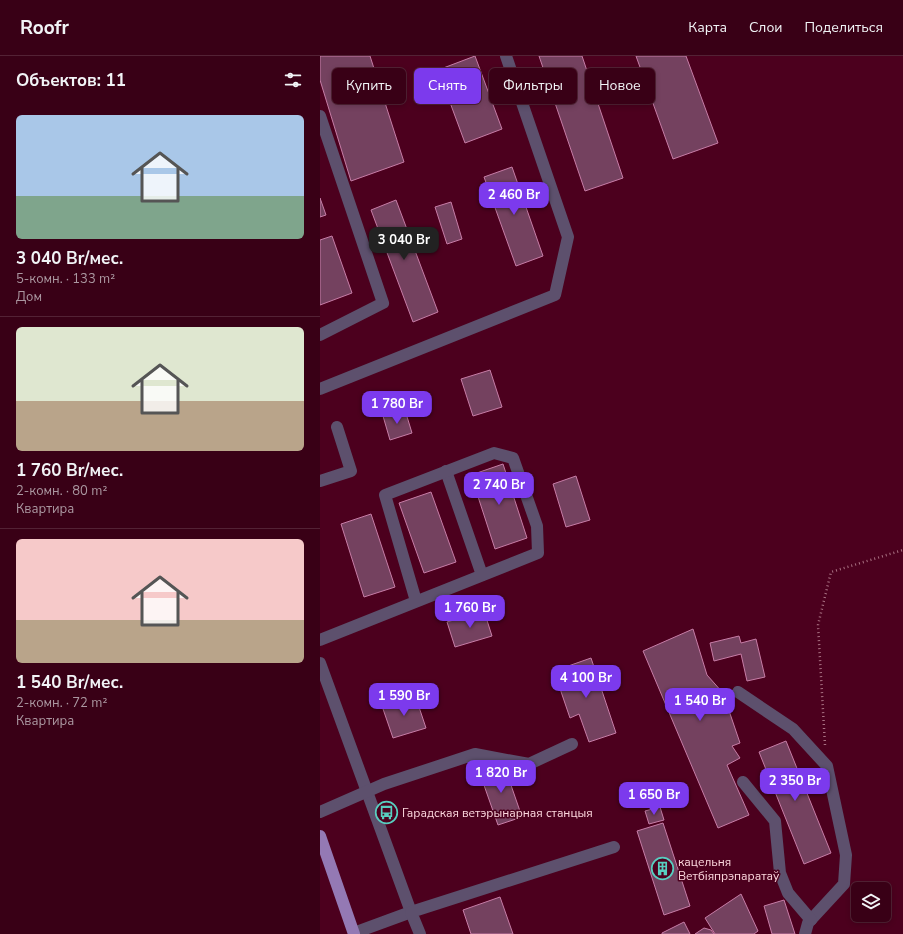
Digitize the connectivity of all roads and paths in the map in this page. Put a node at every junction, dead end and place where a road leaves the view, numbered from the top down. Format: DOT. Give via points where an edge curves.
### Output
graph roads {
  1 [pos="506,56"];
  2 [pos="320,116"];
  3 [pos="320,335"];
  4 [pos="320,389"];
  5 [pos="337,427"];
  6 [pos="446,471"];
  7 [pos="320,481"];
  8 [pos="903,550"];
  9 [pos="482,575"];
  10 [pos="416,601"];
  11 [pos="320,640"];
  12 [pos="320,663"];
  13 [pos="738,692"];
  14 [pos="572,744"];
  15 [pos="826,766"];
  16 [pos="743,782"];
  17 [pos="368,791"];
  18 [pos="320,812"];
  19 [pos="320,836"];
  20 [pos="614,847"];
  21 [pos="411,912"];
  22 [pos="811,920"];
  23 [pos="354,933"];
  24 [pos="420,934"];
  25 [pos="805,934"];
  1 -- 4 [label="lane" via="568,237 555,295"];
  2 -- 3 [label="lane" via="383,303"];
  5 -- 7 [label="lane" via="351,471"];
  6 -- 9 [label="lane"];
  6 -- 9 [label="lane" via="494,453 513,458 537,526 538,553"];
  6 -- 10 [label="lane" via="385,495"];
  8 -- 15 [label="path" via="831,572 818,625"];
  9 -- 10 [label="lane"];
  10 -- 11 [label="lane"];
  12 -- 17 [label="lane"];
  13 -- 15 [label="lane" via="793,729"];
  14 -- 17 [label="lane" via="529,764 475,754"];
  15 -- 22 [label="lane" via="846,855 844,884"];
  16 -- 22 [label="lane" via="775,821 780,873 788,894"];
  17 -- 18 [label="lane"];
  17 -- 21 [label="lane"];
  19 -- 23 [label="main road"];
  20 -- 21 [label="lane"];
  21 -- 23 [label="lane"];
  21 -- 24 [label="lane"];
  22 -- 25 [label="lane"];
}
